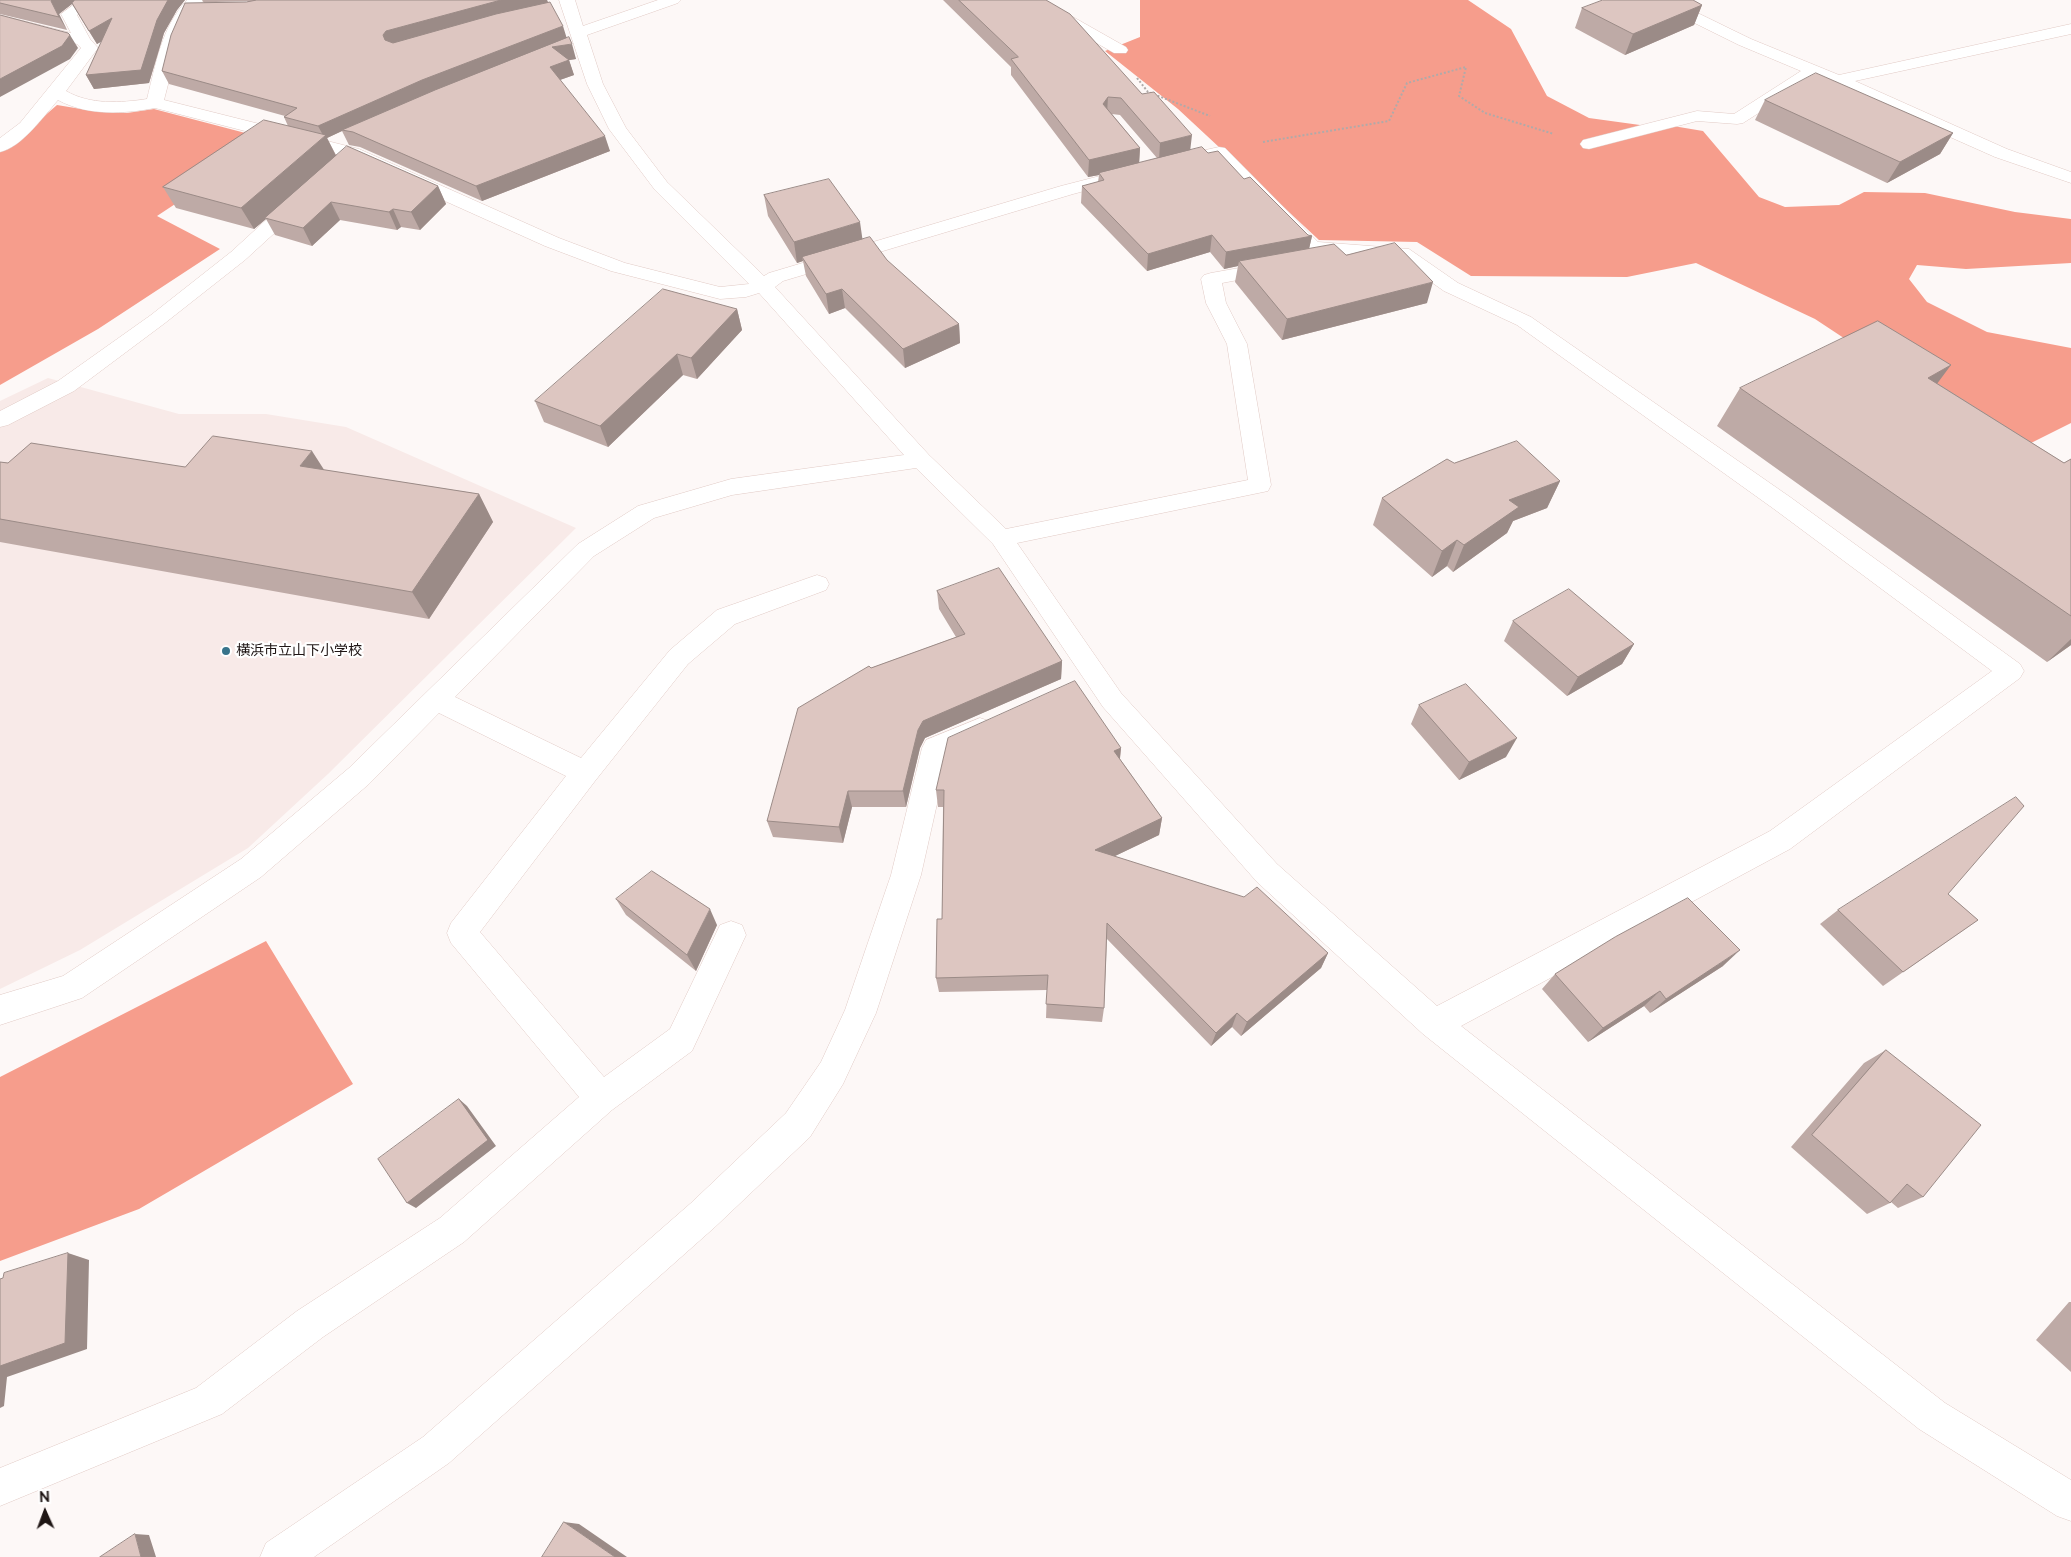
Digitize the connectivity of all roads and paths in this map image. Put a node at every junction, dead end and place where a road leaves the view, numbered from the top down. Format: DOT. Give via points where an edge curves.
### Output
graph roads {
  1 [pos="90,0"];
  2 [pos="673,0"];
  3 [pos="1032,0"];
  4 [pos="1659,0"];
  5 [pos="562,5"];
  6 [pos="196,6"];
  7 [pos="0,20"];
  8 [pos="2071,29"];
  9 [pos="83,41"];
  10 [pos="573,41"];
  11 [pos="1120,50"];
  12 [pos="1814,70"];
  13 [pos="1838,80"];
  14 [pos="56,92"];
  15 [pos="155,103"];
  16 [pos="1210,116"];
  17 [pos="354,135"];
  18 [pos="1259,136"];
  19 [pos="1267,141"];
  20 [pos="1588,144"];
  21 [pos="327,146"];
  22 [pos="0,147"];
  23 [pos="1219,152"];
  24 [pos="353,153"];
  25 [pos="338,166"];
  26 [pos="2071,178"];
  27 [pos="309,192"];
  28 [pos="1365,251"];
  29 [pos="763,286"];
  30 [pos="0,420"];
  31 [pos="921,460"];
  32 [pos="1001,538"];
  33 [pos="816,584"];
  34 [pos="436,699"];
  35 [pos="1007,717"];
  36 [pos="585,773"];
  37 [pos="731,935"];
  38 [pos="0,1010"];
  39 [pos="1434,1024"];
  40 [pos="602,1100"];
  41 [pos="0,1487"];
  42 [pos="2071,1502"];
  43 [pos="280,1557"];
  1 -- 9 [label="street" via="69,14"];
  2 -- 10 [label="street"];
  3 -- 11 [label="street"];
  4 -- 12 [label="street" via="1745,42"];
  5 -- 10 [label="street"];
  6 -- 15 [label="street" via="173,30"];
  7 -- 9 [label="street"];
  8 -- 13 [label="street"];
  9 -- 14 [label="street" via="90,48"];
  10 -- 29 [label="street" via="618,129 661,186"];
  11 -- 16 [label="path" via="1148,92"];
  12 -- 13 [label="street"];
  12 -- 20 [label="street" via="1736,119 1697,116"];
  13 -- 26 [label="street" via="2001,153"];
  14 -- 15 [label="street" via="73,102 113,107"];
  14 -- 22 [label="street" via="26,127"];
  15 -- 21 [label="street"];
  17 -- 21 [label="street"];
  18 -- 19 [label="path"];
  19 -- 20 [label="path" via="1389,121 1407,83 1466,67 1459,96 1478,109"];
  19 -- 23 [label="path"];
  21 -- 24 [label="street"];
  23 -- 28 [label="street" via="1313,247"];
  23 -- 29 [label="street" via="1067,190 776,277"];
  24 -- 25 [label="street"];
  24 -- 29 [label="street" via="552,242 618,267 720,293"];
  27 -- 30 [label="street" via="238,256 158,319 66,386"];
  28 -- 32 [label="street" via="1211,279 1216,303 1237,344 1260,485"];
  28 -- 39 [label="street" via="1402,253 1451,287 1524,321 1782,503 2011,672 1780,840"];
  29 -- 31 [label="street"];
  31 -- 32 [label="street"];
  31 -- 34 [label="street" via="731,487 646,512 586,550"];
  32 -- 39 [label="street" via="1083,683 1112,700 1267,873"];
  33 -- 36 [label="street" via="726,617 678,657"];
  34 -- 36 [label="street"];
  34 -- 38 [label="street" via="359,776 251,868 71,988"];
  35 -- 43 [label="street" via="936,748 906,875 860,1012 832,1072 798,1125 703,1215 436,1450"];
  36 -- 40 [label="street" via="462,932"];
  37 -- 40 [label="street" via="681,1040"];
  39 -- 42 [label="street" via="1932,1416"];
  40 -- 41 [label="street" via="452,1230 310,1324 209,1401"];
}
